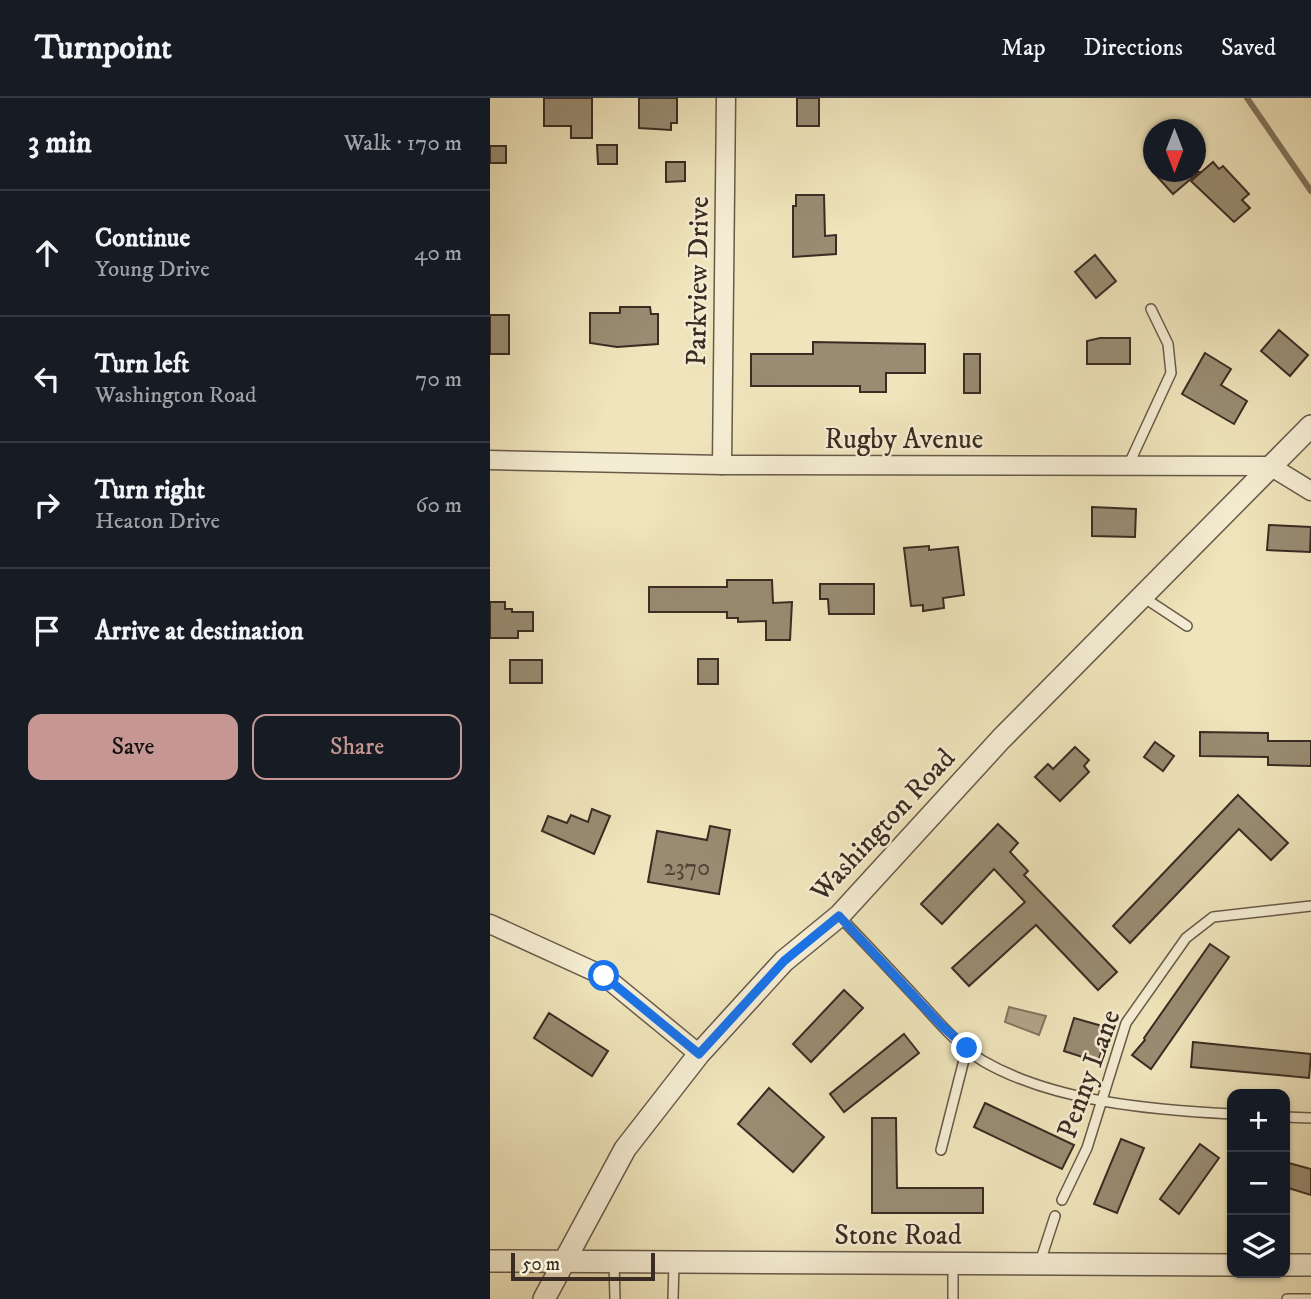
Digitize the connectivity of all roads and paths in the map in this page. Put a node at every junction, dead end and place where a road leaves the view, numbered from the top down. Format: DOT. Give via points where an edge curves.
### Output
graph roads {
  1 [pos="726,98"];
  2 [pos="1152,309"];
  3 [pos="1311,426"];
  4 [pos="490,460"];
  5 [pos="722,465"];
  6 [pos="1128,466"];
  7 [pos="1270,466"];
  8 [pos="1311,491"];
  9 [pos="1143,597"];
  10 [pos="1188,626"];
  11 [pos="1311,906"];
  12 [pos="839,916"];
  13 [pos="490,925"];
  14 [pos="967,1048"];
  15 [pos="699,1054"];
  16 [pos="1103,1102"];
  17 [pos="1227,1114"];
  18 [pos="1290,1117"];
  19 [pos="1311,1118"];
  20 [pos="941,1150"];
  21 [pos="1062,1200"];
  22 [pos="1055,1216"];
  23 [pos="490,1261"];
  24 [pos="564,1262"];
  25 [pos="614,1263"];
  26 [pos="674,1263"];
  27 [pos="953,1264"];
  28 [pos="1040,1264"];
  29 [pos="1227,1265"];
  30 [pos="1290,1265"];
  31 [pos="1311,1265"];
  32 [pos="1311,1298"];
  33 [pos="544,1299"];
  34 [pos="615,1299"];
  35 [pos="673,1299"];
  36 [pos="953,1299"];
  37 [pos="1287,1299"];
  1 -- 5 [label="street, Parkview Drive"];
  2 -- 6 [label="lane" via="1168,344 1171,373"];
  3 -- 7 [label="street, Washington Road"];
  4 -- 5 [label="street, Rugby Avenue"];
  5 -- 6 [label="street, Rugby Avenue"];
  6 -- 7 [label="street, Rugby Avenue"];
  7 -- 8 [label="street"];
  7 -- 9 [label="street, Washington Road"];
  9 -- 10 [label="lane"];
  9 -- 12 [label="street, Washington Road" via="1002,739"];
  11 -- 16 [label="lane, Penny Lane" via="1213,917 1186,938 1126,1023"];
  12 -- 14 [label="lane"];
  12 -- 15 [label="street, Washington Road" via="784,961"];
  13 -- 15 [label="street" via="604,976"];
  14 -- 16 [label="lane" via="982,1061 1031,1081"];
  14 -- 20 [label="lane"];
  15 -- 24 [label="street, Washington Road" via="625,1149"];
  16 -- 17 [label="lane" via="1158,1111"];
  16 -- 21 [label="lane, Penny Lane"];
  18 -- 19 [label="lane"];
  22 -- 28 [label="lane"];
  23 -- 24 [label="street, Stone Road"];
  24 -- 25 [label="street, Stone Road"];
  24 -- 33 [label="street, Washington Road"];
  25 -- 26 [label="street, Stone Road"];
  25 -- 34 [label="lane"];
  26 -- 27 [label="street, Stone Road"];
  26 -- 35 [label="lane"];
  27 -- 28 [label="street, Stone Road"];
  27 -- 36 [label="lane"];
  28 -- 29 [label="street, Stone Road"];
  30 -- 31 [label="street"];
  32 -- 37 [label="lane"];
}
